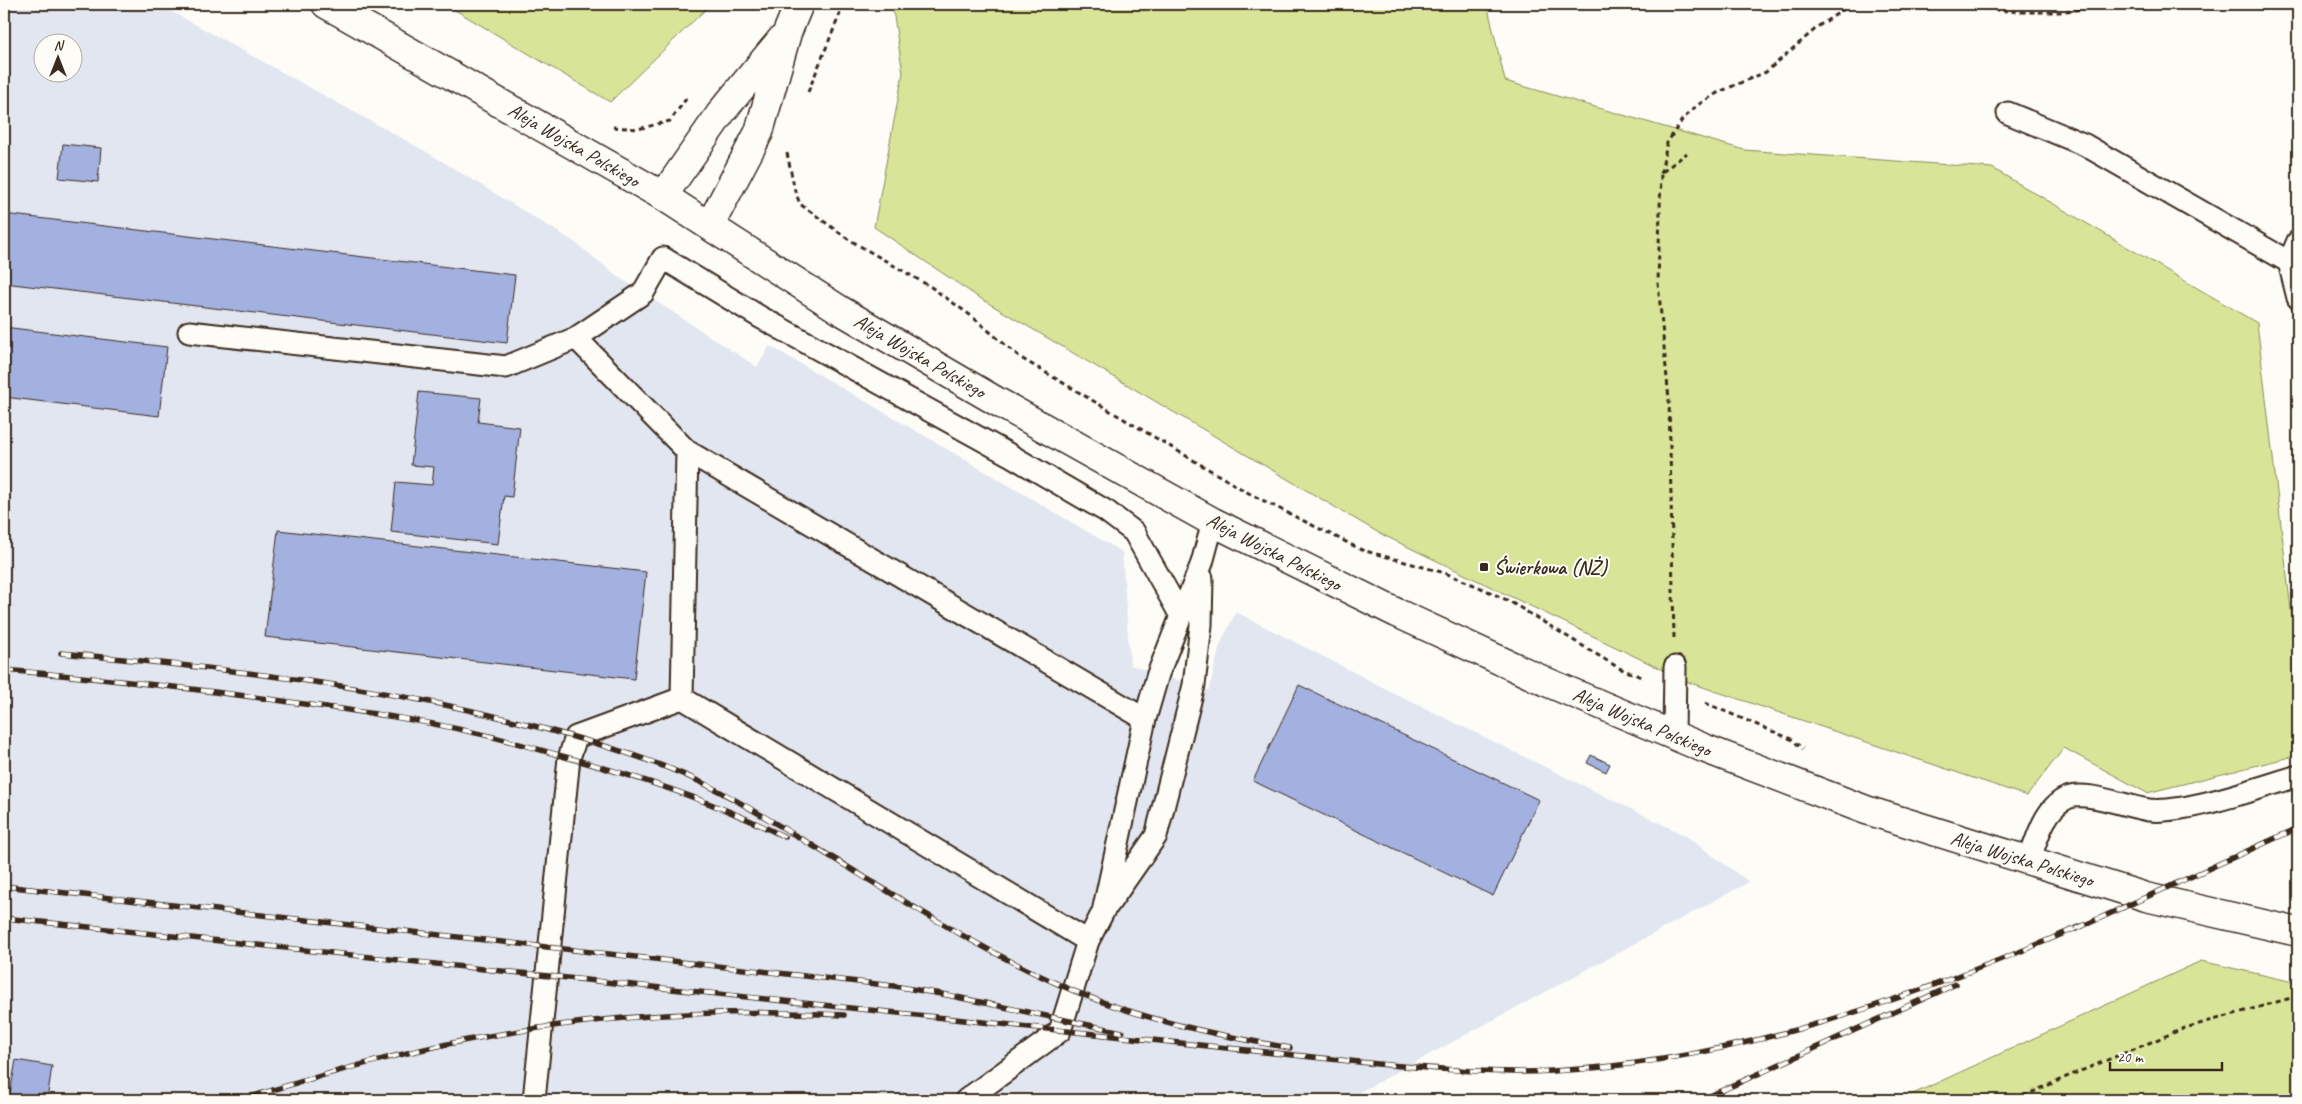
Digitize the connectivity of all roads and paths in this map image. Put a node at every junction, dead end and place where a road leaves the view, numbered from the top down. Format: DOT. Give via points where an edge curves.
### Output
graph roads {
  1 [pos="326,4"];
  2 [pos="799,4"];
  3 [pos="844,4"];
  4 [pos="1852,4"];
  5 [pos="1940,4"];
  6 [pos="2118,4"];
  7 [pos="786,33"];
  8 [pos="692,98"];
  9 [pos="804,101"];
  10 [pos="2008,114"];
  11 [pos="610,126"];
  12 [pos="786,145"];
  13 [pos="1687,153"];
  14 [pos="1661,174"];
  15 [pos="663,196"];
  16 [pos="710,225"];
  17 [pos="2298,241"];
  18 [pos="2289,262"];
  19 [pos="2298,298"];
  20 [pos="190,332"];
  21 [pos="576,338"];
  22 [pos="687,451"];
  23 [pos="1213,522"];
  24 [pos="1202,563"];
  25 [pos="1181,616"];
  26 [pos="1675,666"];
  27 [pos="1673,690"];
  28 [pos="682,698"];
  29 [pos="1144,719"];
  30 [pos="1674,735"];
  31 [pos="1807,753"];
  32 [pos="2298,776"];
  33 [pos="2028,862"];
  34 [pos="1103,912"];
  35 [pos="2298,932"];
  36 [pos="1088,941"];
  37 [pos="2298,996"];
  38 [pos="534,1100"];
  39 [pos="966,1100"];
  40 [pos="2015,1100"];
  1 -- 15 [label="main road, Aleja Wojska Polskiego"];
  2 -- 7 [label="main road"];
  3 -- 9 [label="path"];
  4 -- 14 [label="path" via="1820,25 1766,72 1719,92 1696,106 1667,143"];
  5 -- 6 [label="path" via="2018,12 2059,12"];
  7 -- 15 [label="main road" via="723,110"];
  7 -- 16 [label="main road" via="760,132"];
  8 -- 11 [label="path" via="686,99 670,121 638,129"];
  10 -- 18 [label="lane" via="2085,145"];
  12 -- 27 [label="path" via="800,204 848,239 931,287 1021,358 1269,503 1362,550 1479,586 1619,668"];
  13 -- 14 [label="path"];
  14 -- 26 [label="path" via="1658,283 1669,400"];
  15 -- 16 [label="main road, Aleja Wojska Polskiego"];
  16 -- 23 [label="main road, Aleja Wojska Polskiego" via="840,310"];
  17 -- 18 [label="lane"];
  18 -- 19 [label="lane"];
  20 -- 21 [label="lane" via="506,366"];
  21 -- 22 [label="lane"];
  21 -- 25 [label="lane" via="643,293 663,258 760,317 1106,511 1134,532"];
  22 -- 28 [label="lane"];
  22 -- 29 [label="lane"];
  23 -- 24 [label="lane"];
  23 -- 30 [label="main road, Aleja Wojska Polskiego" via="1406,618"];
  24 -- 25 [label="lane"];
  24 -- 34 [label="lane" via="1194,685 1156,836"];
  25 -- 29 [label="lane"];
  26 -- 27 [label="lane"];
  27 -- 30 [label="lane"];
  27 -- 31 [label="path" via="1791,739"];
  28 -- 36 [label="lane"];
  28 -- 38 [label="lane" via="576,737 570,758"];
  29 -- 34 [label="lane"];
  30 -- 33 [label="main road, Aleja Wojska Polskiego" via="1866,810"];
  32 -- 33 [label="lane" via="2182,808 2151,810 2083,795 2067,798 2047,816"];
  33 -- 35 [label="main road, Aleja Wojska Polskiego" via="2146,897"];
  34 -- 36 [label="lane"];
  36 -- 39 [label="lane" via="1060,1031"];
  37 -- 40 [label="path" via="2185,1028"];
}
